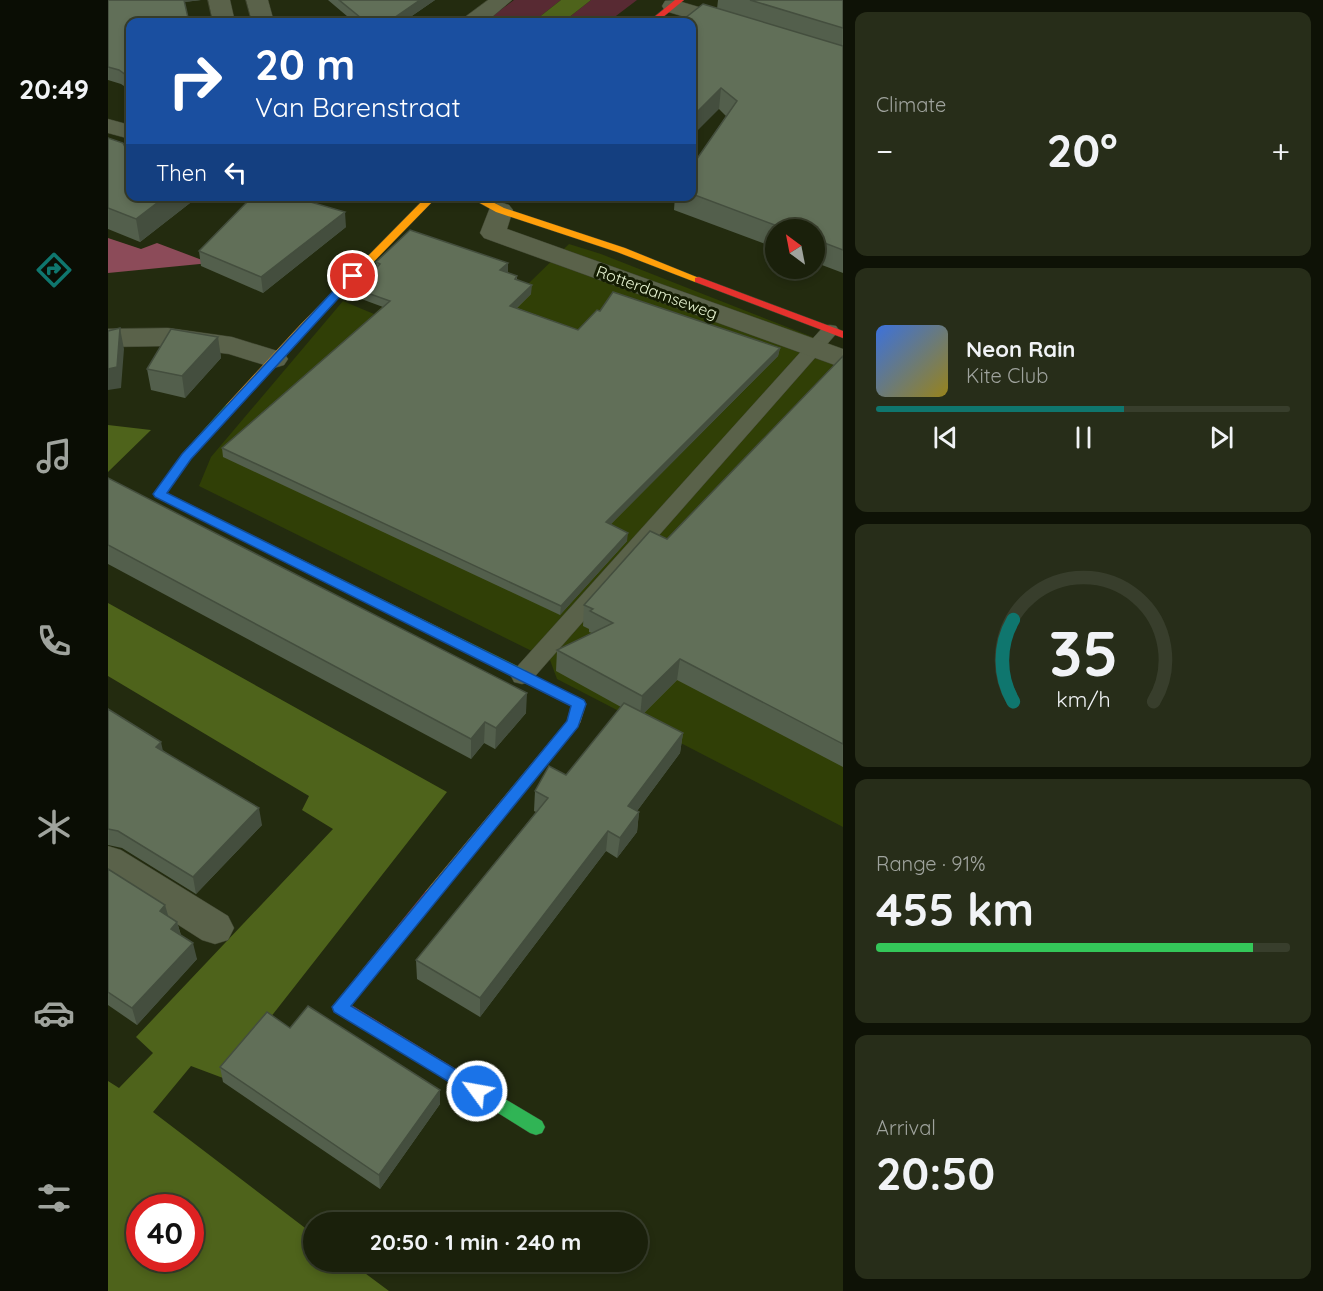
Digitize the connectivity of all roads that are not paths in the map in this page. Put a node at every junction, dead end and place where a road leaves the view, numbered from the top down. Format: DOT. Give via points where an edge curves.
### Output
graph roads {
  1 [pos="219,0"];
  2 [pos="257,0"];
  3 [pos="501,0"];
  4 [pos="676,3"];
  5 [pos="223,18"];
  6 [pos="262,18"];
  7 [pos="478,18"];
  8 [pos="657,18"];
  9 [pos="752,31"];
  10 [pos="428,201"];
  11 [pos="482,201"];
  12 [pos="500,210"];
  13 [pos="829,337"];
  14 [pos="108,338"];
  15 [pos="843,358"];
  16 [pos="274,359"];
  17 [pos="522,676"];
  18 [pos="108,861"];
  19 [pos="215,928"];
  20 [pos="536,1127"];
  1 -- 5 [label="street"];
  2 -- 6 [label="street"];
  3 -- 7 [label="street"];
  4 -- 8 [label="street"];
  4 -- 9 [label="street"];
  10 -- 16 [label="street"];
  11 -- 12 [label="street, Rotterdamseweg"];
  12 -- 13 [label="street, Rotterdamseweg" via="494,233"];
  13 -- 15 [label="street, Rotterdamseweg"];
  13 -- 17 [label="lane"];
  14 -- 16 [label="street" via="178,339 232,346"];
  16 -- 17 [label="street" via="186,457 160,494"];
  17 -- 20 [label="street" via="579,704 573,723 340,1007"];
  18 -- 19 [label="street"];
}
